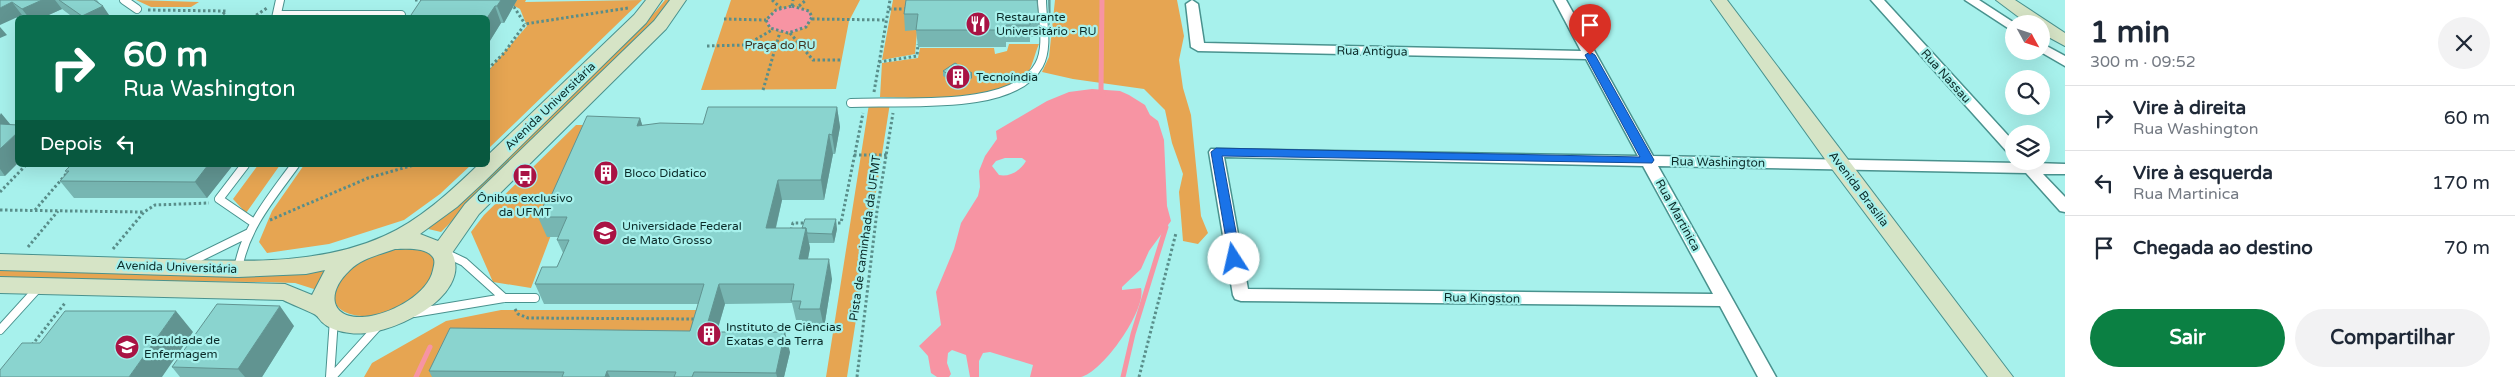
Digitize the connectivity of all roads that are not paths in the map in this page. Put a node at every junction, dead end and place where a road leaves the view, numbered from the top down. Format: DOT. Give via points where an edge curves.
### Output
graph roads {
  1 [pos="124,0"];
  2 [pos="280,0"];
  3 [pos="654,0"];
  4 [pos="678,0"];
  5 [pos="1042,0"];
  6 [pos="1560,0"];
  7 [pos="1719,0"];
  8 [pos="1878,0"];
  9 [pos="1971,0"];
  10 [pos="2004,0"];
  11 [pos="1192,4"];
  12 [pos="137,10"];
  13 [pos="277,15"];
  14 [pos="2027,15"];
  15 [pos="2005,22"];
  16 [pos="2050,30"];
  17 [pos="2065,41"];
  18 [pos="2050,52"];
  19 [pos="1590,55"];
  20 [pos="2065,62"];
  21 [pos="851,103"];
  22 [pos="2005,141"];
  23 [pos="1648,160"];
  24 [pos="490,164"];
  25 [pos="1839,164"];
  26 [pos="2005,165"];
  27 [pos="243,167"];
  28 [pos="294,167"];
  29 [pos="487,167"];
  30 [pos="2050,167"];
  31 [pos="2065,169"];
  32 [pos="2031,170"];
  33 [pos="2065,207"];
  34 [pos="254,223"];
  35 [pos="249,233"];
  36 [pos="392,241"];
  37 [pos="442,252"];
  38 [pos="354,256"];
  39 [pos="7,262"];
  40 [pos="180,266"];
  41 [pos="238,270"];
  42 [pos="0,286"];
  43 [pos="41,286"];
  44 [pos="1241,295"];
  45 [pos="508,298"];
  46 [pos="535,298"];
  47 [pos="1724,300"];
  48 [pos="329,314"];
  49 [pos="402,316"];
  50 [pos="380,323"];
  51 [pos="0,330"];
  52 [pos="331,377"];
  53 [pos="1767,377"];
  54 [pos="2001,377"];
  1 -- 12 [label="lane"];
  2 -- 13 [label="lane"];
  3 -- 24 [label="street, Avenida Universitária" via="640,19"];
  4 -- 37 [label="street, Avenida Universitária" via="660,25 472,210"];
  5 -- 21 [label="lane" via="1039,64 1021,83 989,95 959,100"];
  6 -- 19 [label="street, Rua Martinica"];
  7 -- 25 [label="street, Avenida Brasília"];
  8 -- 22 [label="street, Rua Nassau"];
  9 -- 15 [label="street"];
  10 -- 14 [label="street"];
  11 -- 19 [label="street, Rua Antigua" via="1198,47"];
  16 -- 17 [label="street"];
  18 -- 20 [label="street"];
  19 -- 23 [label="street, Rua Martinica"];
  23 -- 25 [label="street, Rua Washington"];
  23 -- 44 [label="street, Rua Washington" via="1216,152"];
  23 -- 47 [label="street, Rua Martinica"];
  25 -- 26 [label="street, Rua Washington"];
  25 -- 54 [label="street, Avenida Brasília"];
  27 -- 34 [label="lane" via="219,199"];
  28 -- 34 [label="lane"];
  29 -- 36 [label="street, Avenida Universitária" via="454,199"];
  30 -- 31 [label="street, Rua Washington"];
  32 -- 33 [label="street"];
  34 -- 35 [label="lane"];
  35 -- 40 [label="lane"];
  35 -- 41 [label="lane" via="239,254"];
  36 -- 37 [label="street, Avenida Universitária" via="428,243"];
  36 -- 38 [label="street, Avenida Universitária"];
  37 -- 45 [label="lane" via="464,262"];
  37 -- 49 [label="street, Avenida Universitária" via="446,265 436,290"];
  38 -- 41 [label="street, Avenida Universitária" via="306,266"];
  38 -- 48 [label="street, Avenida Universitária" via="327,282 322,296"];
  39 -- 40 [label="street, Avenida Universitária"];
  40 -- 41 [label="street, Avenida Universitária"];
  42 -- 43 [label="street, Avenida Universitária"];
  43 -- 48 [label="street, Avenida Universitária" via="285,292"];
  43 -- 51 [label="lane"];
  44 -- 47 [label="street, Rua Kingston"];
  45 -- 46 [label="lane"];
  45 -- 49 [label="lane"];
  47 -- 53 [label="street, Rua Martinica"];
  48 -- 50 [label="street, Avenida Universitária" via="346,324"];
  48 -- 52 [label="lane"];
  49 -- 50 [label="street, Avenida Universitária"];
  50 -- 52 [label="lane"];
}
